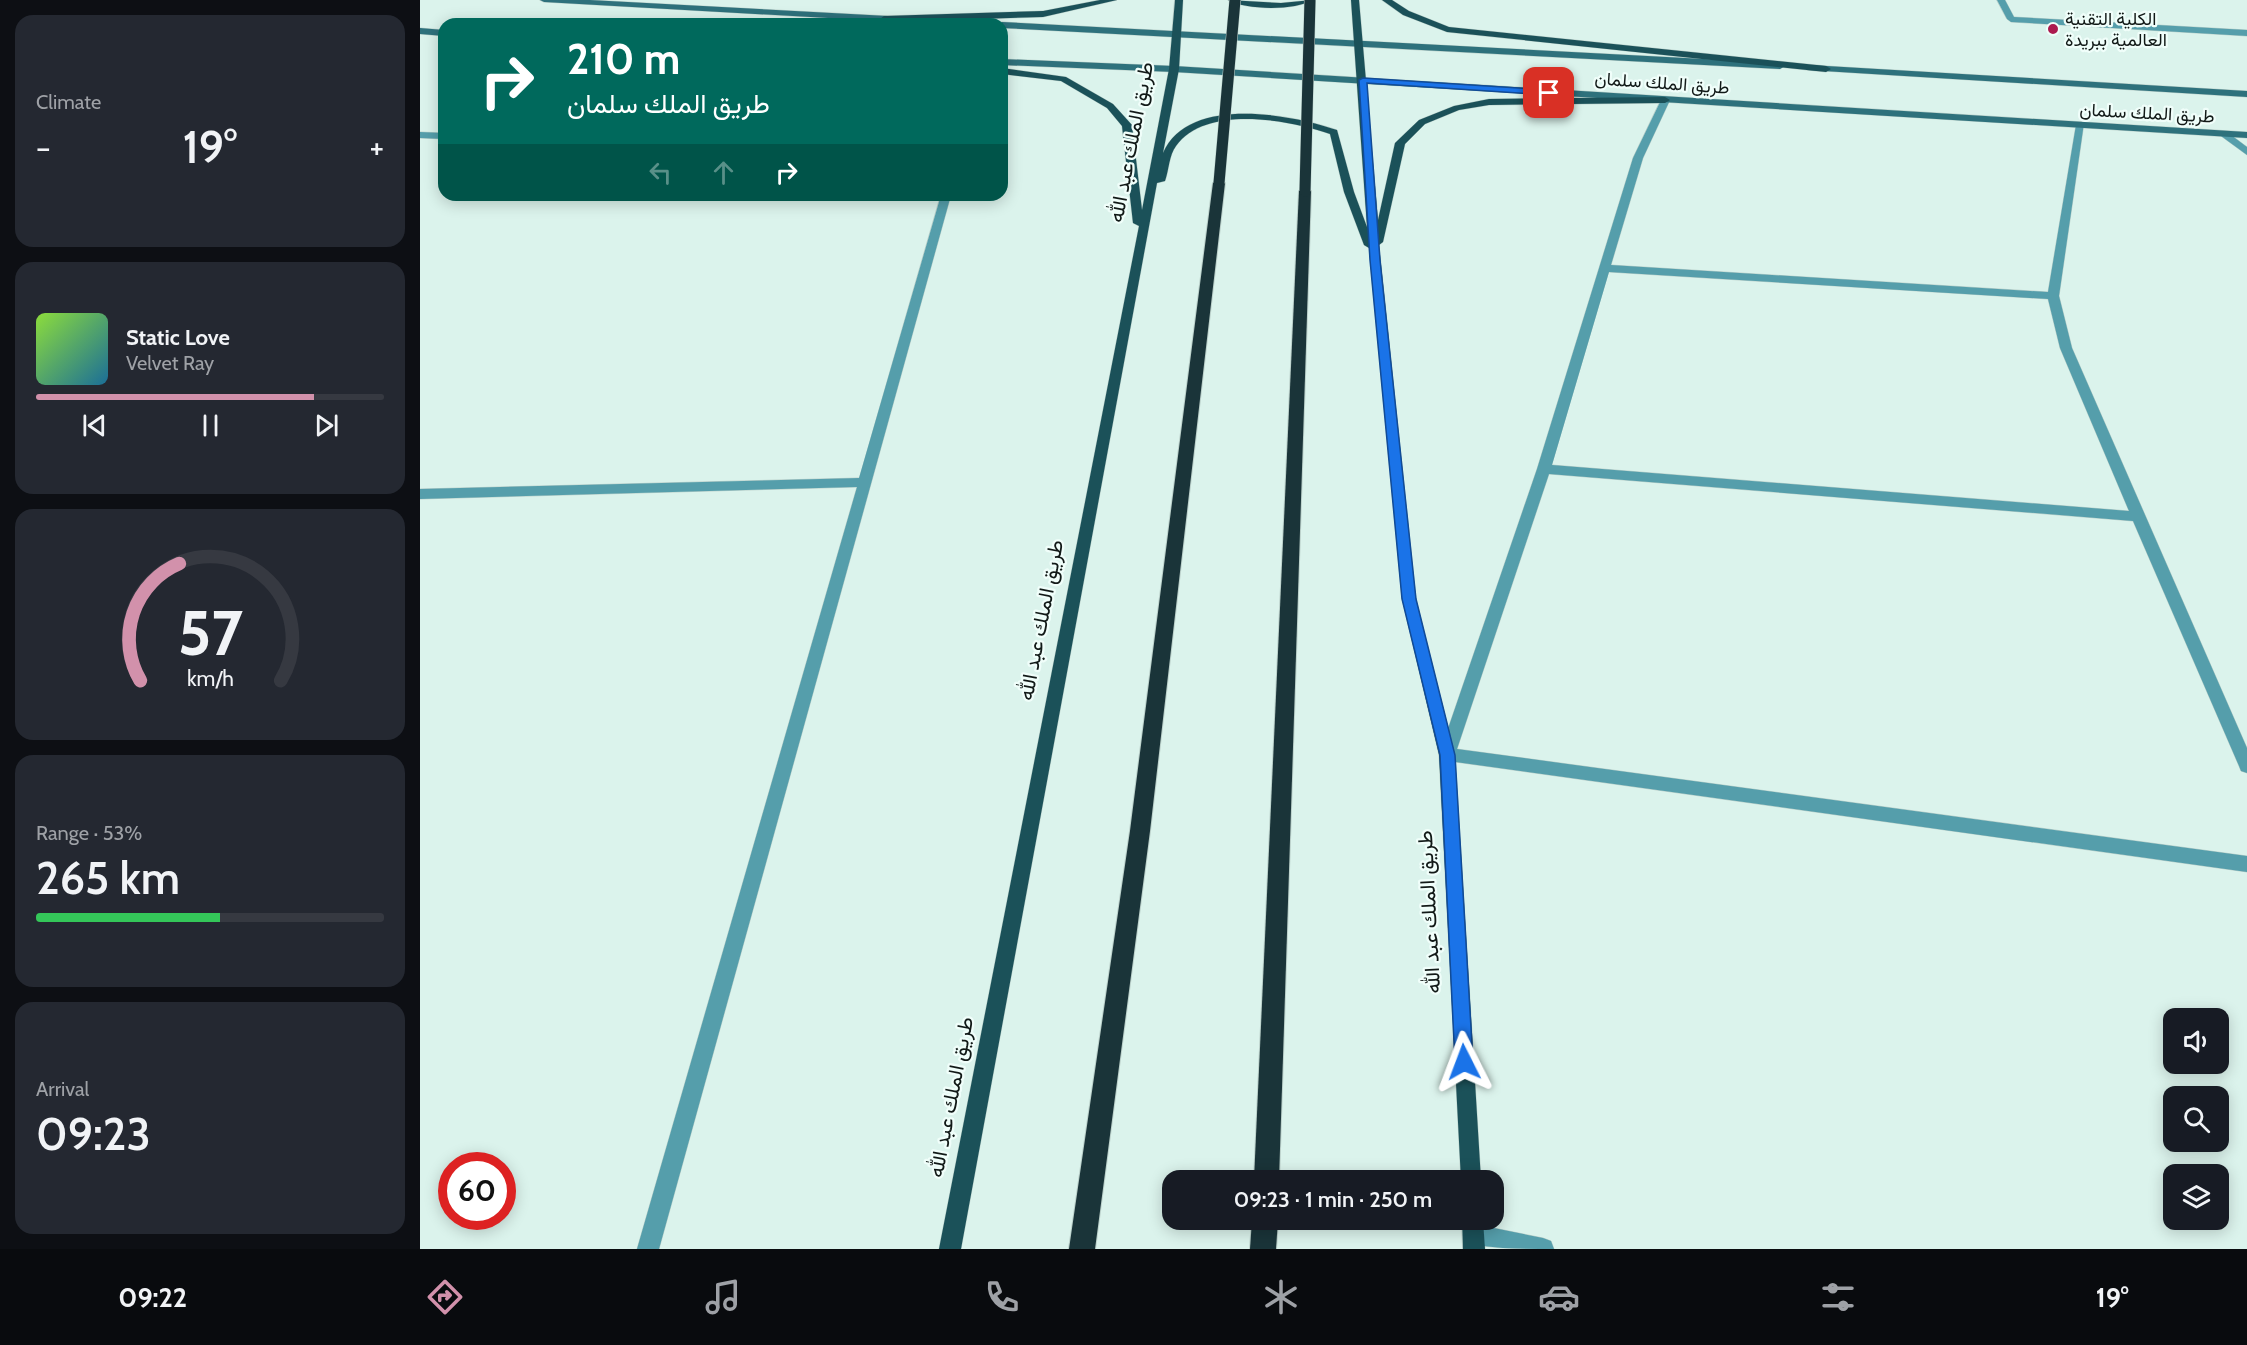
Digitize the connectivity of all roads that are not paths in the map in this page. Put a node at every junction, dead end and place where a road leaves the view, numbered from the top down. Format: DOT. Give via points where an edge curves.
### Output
graph roads {
  1 [pos="543,0"];
  2 [pos="1113,0"];
  3 [pos="1179,0"];
  4 [pos="1233,0"];
  5 [pos="1309,0"];
  6 [pos="1355,0"];
  7 [pos="1386,0"];
  8 [pos="2001,0"];
  9 [pos="866,18"];
  10 [pos="916,18"];
  11 [pos="1008,25"];
  12 [pos="420,31"];
  13 [pos="438,32"];
  14 [pos="2247,33"];
  15 [pos="1176,34"];
  16 [pos="1359,44"];
  17 [pos="1008,62"];
  18 [pos="1174,69"];
  19 [pos="1826,69"];
  20 [pos="1008,73"];
  21 [pos="1363,80"];
  22 [pos="2247,94"];
  23 [pos="1665,100"];
  24 [pos="2081,125"];
  25 [pos="2224,134"];
  26 [pos="420,135"];
  27 [pos="2247,135"];
  28 [pos="438,136"];
  29 [pos="2247,152"];
  30 [pos="944,201"];
  31 [pos="1140,238"];
  32 [pos="1375,260"];
  33 [pos="1605,268"];
  34 [pos="2053,297"];
  35 [pos="1544,470"];
  36 [pos="866,482"];
  37 [pos="420,494"];
  38 [pos="2138,517"];
  39 [pos="1447,755"];
  40 [pos="2247,766"];
  41 [pos="2247,864"];
  42 [pos="1266,1170"];
  43 [pos="1470,1170"];
  44 [pos="1264,1230"];
  45 [pos="1474,1234"];
  46 [pos="648,1249"];
  47 [pos="950,1249"];
  48 [pos="1082,1249"];
  49 [pos="1263,1249"];
  50 [pos="1543,1249"];
  1 -- 9 [label="main road"];
  2 -- 10 [label="main road" via="1043,14"];
  3 -- 15 [label="main road, طريق الملك عبد الله"];
  4 -- 5 [label="main road" via="1299,4"];
  4 -- 48 [label="highway, bridge" via="1219,183 1140,831"];
  5 -- 42 [label="highway, bridge"];
  6 -- 16 [label="main road, طريق الملك عبد الله"];
  7 -- 19 [label="main road" via="1406,13 1447,29"];
  8 -- 14 [label="street" via="2011,19"];
  11 -- 15 [label="main road, طريق الملك سلمان"];
  12 -- 13 [label="main road"];
  15 -- 16 [label="main road, طريق الملك سلمان"];
  15 -- 18 [label="main road, طريق الملك عبد الله"];
  16 -- 19 [label="main road, طريق الملك سلمان"];
  16 -- 21 [label="main road, طريق الملك عبد الله"];
  17 -- 18 [label="main road, طريق الملك سلمان"];
  18 -- 21 [label="main road, طريق الملك سلمان"];
  18 -- 31 [label="main road, طريق الملك عبد الله"];
  19 -- 22 [label="main road, طريق الملك سلمان"];
  20 -- 31 [label="main road" via="1063,80 1103,101 1127,125"];
  21 -- 23 [label="main road, طريق الملك سلمان"];
  21 -- 32 [label="main road, طريق الملك عبد الله"];
  23 -- 24 [label="main road, طريق الملك سلمان"];
  23 -- 32 [label="main road" via="1489,102 1457,108 1422,122 1400,143"];
  23 -- 33 [label="street" via="1638,158"];
  24 -- 25 [label="main road, طريق الملك سلمان"];
  24 -- 34 [label="street"];
  25 -- 27 [label="main road, طريق الملك سلمان"];
  25 -- 29 [label="street"];
  26 -- 28 [label="street"];
  30 -- 36 [label="street"];
  31 -- 32 [label="main road" via="1172,144 1192,126 1255,115 1308,122 1334,132 1349,192"];
  31 -- 47 [label="main road, طريق الملك عبد الله"];
  32 -- 39 [label="main road, طريق الملك عبد الله" via="1409,599"];
  33 -- 34 [label="street"];
  33 -- 35 [label="street"];
  34 -- 38 [label="street" via="2066,348"];
  35 -- 38 [label="street"];
  35 -- 39 [label="street"];
  36 -- 37 [label="street"];
  36 -- 46 [label="street"];
  38 -- 40 [label="street"];
  39 -- 41 [label="street"];
  39 -- 43 [label="main road, طريق الملك عبد الله"];
  44 -- 49 [label="highway"];
  45 -- 50 [label="street"];
}
